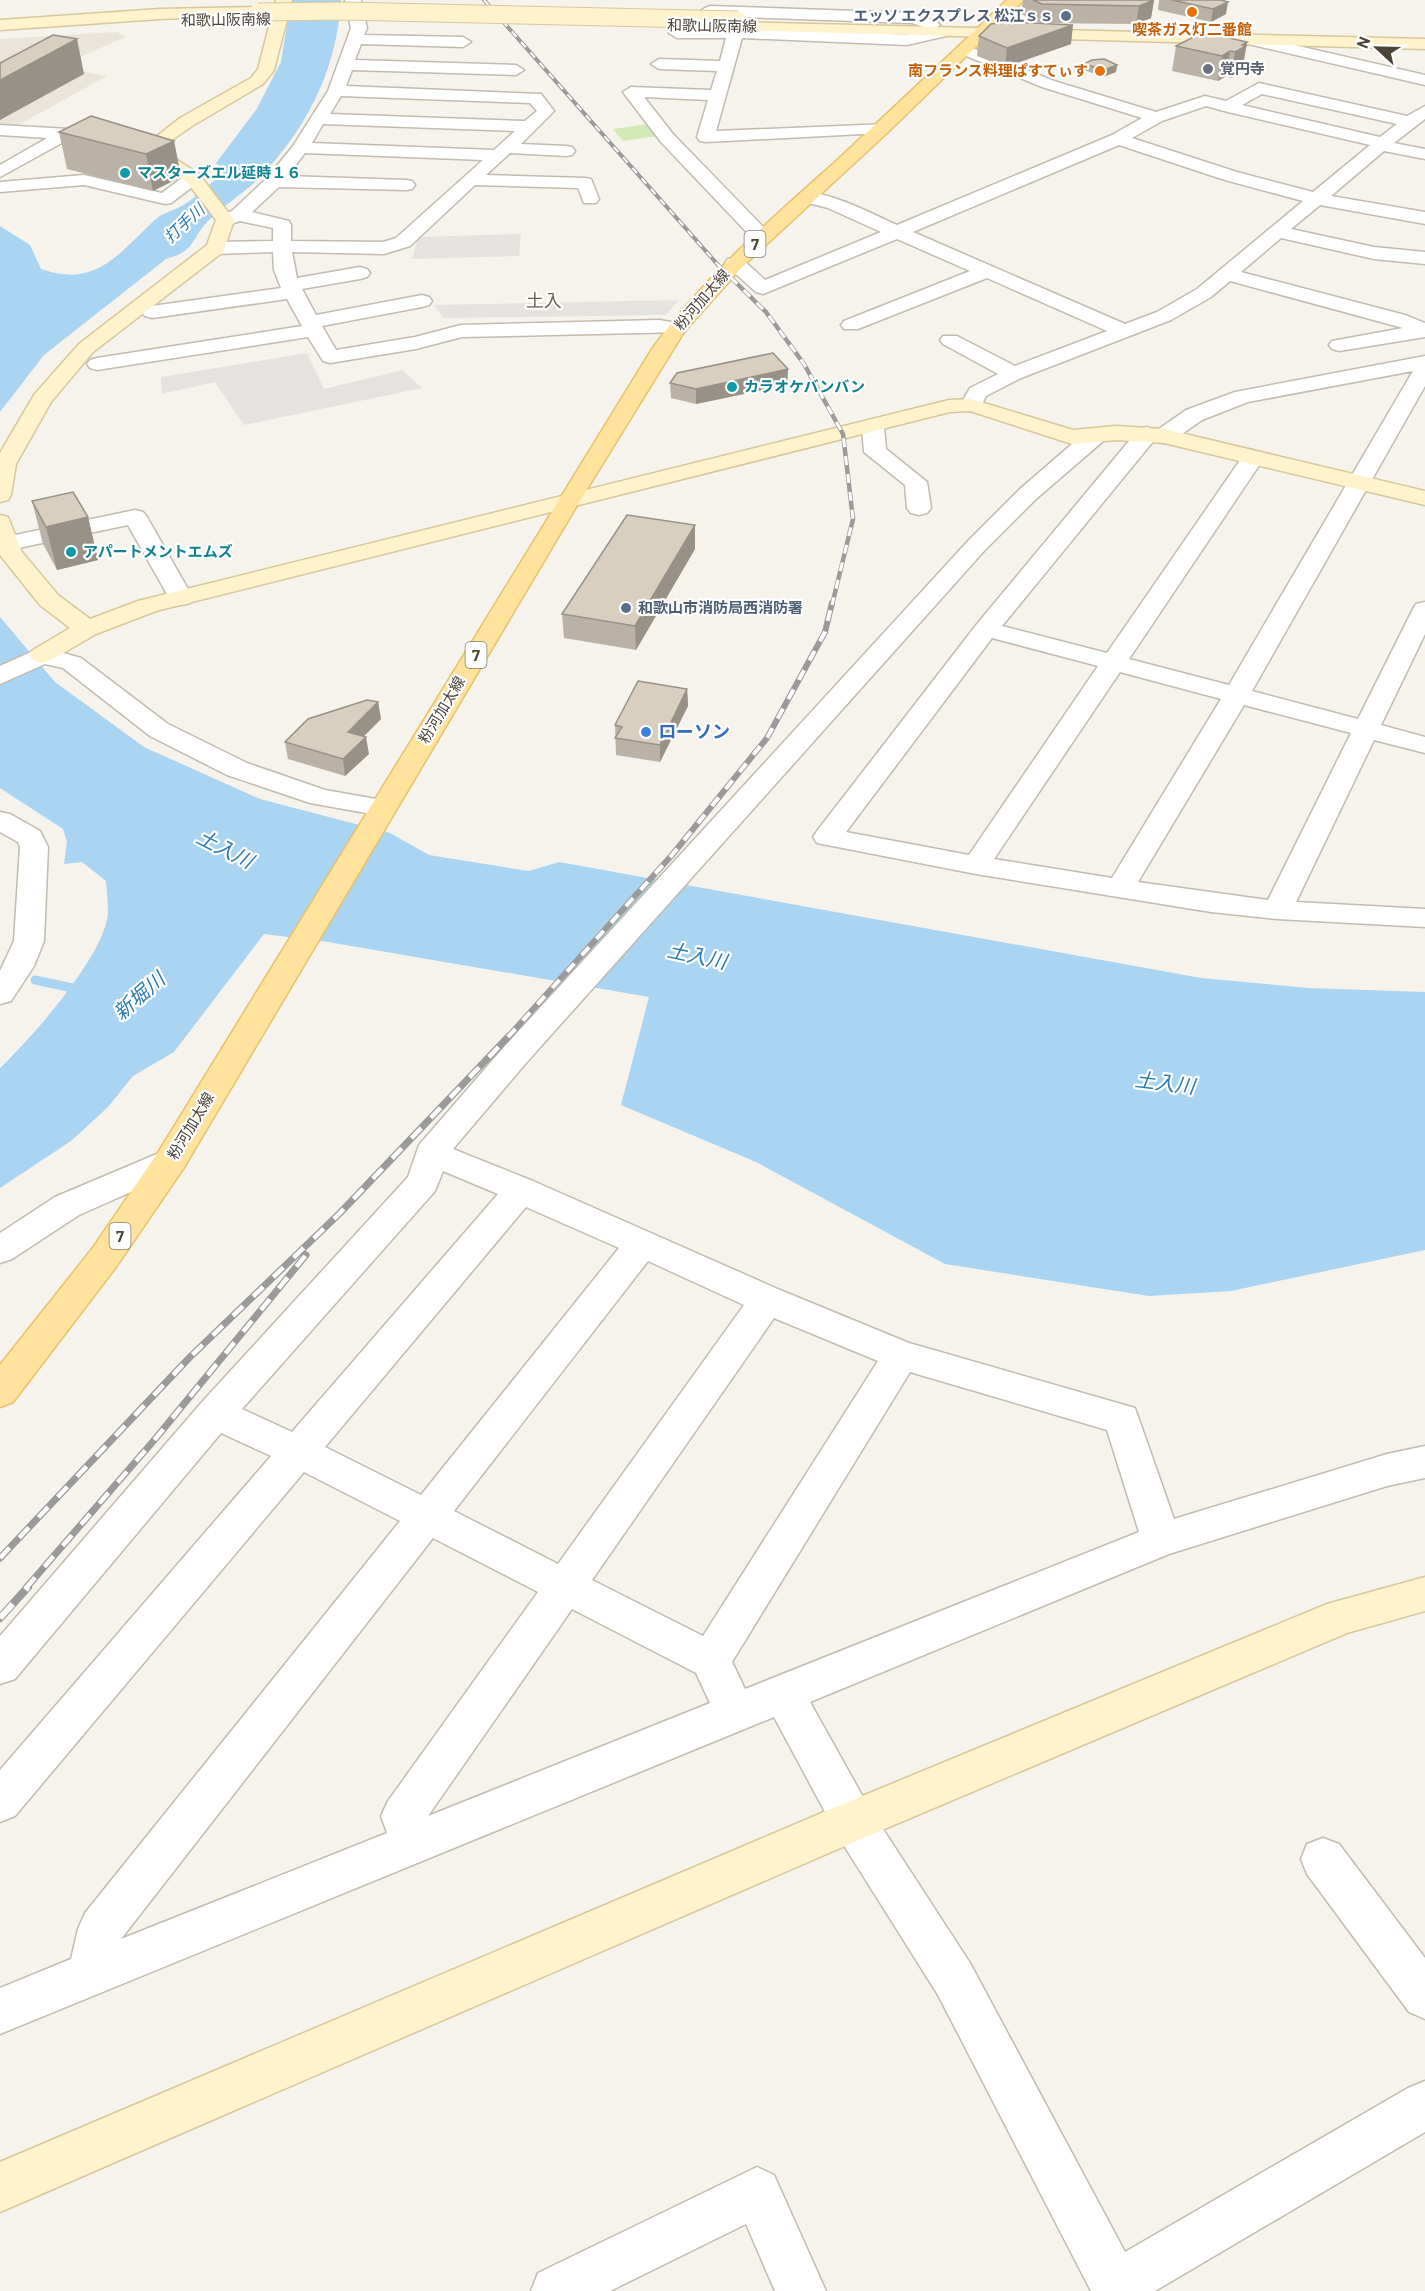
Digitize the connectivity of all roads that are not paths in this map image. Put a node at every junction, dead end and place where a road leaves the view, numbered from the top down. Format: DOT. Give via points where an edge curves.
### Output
graph roads {
  1 [pos="284,0"];
  2 [pos="352,0"];
  3 [pos="726,0"];
  4 [pos="1016,0"];
  5 [pos="710,11"];
  6 [pos="257,15"];
  7 [pos="0,25"];
  8 [pos="736,27"];
  9 [pos="936,29"];
  10 [pos="984,30"];
  11 [pos="0,32"];
  12 [pos="1425,36"];
  13 [pos="357,39"];
  14 [pos="1250,40"];
  15 [pos="463,42"];
  16 [pos="1425,44"];
  17 [pos="964,50"];
  18 [pos="659,64"];
  19 [pos="347,65"];
  20 [pos="726,66"];
  21 [pos="516,70"];
  22 [pos="1425,80"];
  23 [pos="336,91"];
  24 [pos="718,95"];
  25 [pos="1228,107"];
  26 [pos="1425,111"];
  27 [pos="1156,117"];
  28 [pos="318,119"];
  29 [pos="1409,122"];
  30 [pos="530,126"];
  31 [pos="882,128"];
  32 [pos="0,130"];
  33 [pos="125,138"];
  34 [pos="1118,139"];
  35 [pos="66,142"];
  36 [pos="1382,144"];
  37 [pos="300,148"];
  38 [pos="566,151"];
  39 [pos="502,152"];
  40 [pos="1425,154"];
  41 [pos="0,172"];
  42 [pos="193,178"];
  43 [pos="471,180"];
  44 [pos="274,181"];
  45 [pos="406,185"];
  46 [pos="0,187"];
  47 [pos="807,197"];
  48 [pos="1317,198"];
  49 [pos="590,199"];
  50 [pos="228,216"];
  51 [pos="1425,218"];
  52 [pos="896,231"];
  53 [pos="1278,231"];
  54 [pos="762,237"];
  55 [pos="282,246"];
  56 [pos="216,248"];
  57 [pos="1425,258"];
  58 [pos="735,263"];
  59 [pos="987,271"];
  60 [pos="360,273"];
  61 [pos="1226,274"];
  62 [pos="291,289"];
  63 [pos="422,301"];
  64 [pos="152,312"];
  65 [pos="850,325"];
  66 [pos="312,326"];
  67 [pos="677,328"];
  68 [pos="1425,331"];
  69 [pos="1126,332"];
  70 [pos="950,340"];
  71 [pos="1339,345"];
  72 [pos="1425,362"];
  73 [pos="97,364"];
  74 [pos="1425,368"];
  75 [pos="1014,374"];
  76 [pos="971,405"];
  77 [pos="873,427"];
  78 [pos="1156,435"];
  79 [pos="1094,437"];
  80 [pos="1253,458"];
  81 [pos="1359,483"];
  82 [pos="0,495"];
  83 [pos="1425,498"];
  84 [pos="568,502"];
  85 [pos="919,508"];
  86 [pos="4,533"];
  87 [pos="181,598"];
  88 [pos="1425,609"];
  89 [pos="87,629"];
  90 [pos="986,629"];
  91 [pos="42,655"];
  92 [pos="1113,663"];
  93 [pos="0,676"];
  94 [pos="1236,696"];
  95 [pos="1365,728"];
  96 [pos="1425,745"];
  97 [pos="383,808"];
  98 [pos="0,820"];
  99 [pos="976,865"];
  100 [pos="1120,888"];
  101 [pos="1277,910"];
  102 [pos="1425,918"];
  103 [pos="0,994"];
  104 [pos="431,1153"];
  105 [pos="171,1160"];
  106 [pos="521,1190"];
  107 [pos="642,1244"];
  108 [pos="0,1250"];
  109 [pos="767,1300"];
  110 [pos="901,1355"];
  111 [pos="0,1392"];
  112 [pos="215,1413"];
  113 [pos="299,1452"];
  114 [pos="1425,1462"];
  115 [pos="426,1516"];
  116 [pos="1161,1539"];
  117 [pos="565,1586"];
  118 [pos="1425,1594"];
  119 [pos="711,1660"];
  120 [pos="0,1666"];
  121 [pos="783,1693"];
  122 [pos="735,1713"];
  123 [pos="0,1802"];
  124 [pos="853,1821"];
  125 [pos="413,1844"];
  126 [pos="1323,1859"];
  127 [pos="91,1974"];
  128 [pos="1425,1996"];
  129 [pos="0,2010"];
  130 [pos="1425,2104"];
  131 [pos="0,2187"];
  132 [pos="1116,2288"];
  133 [pos="556,2291"];
  134 [pos="801,2291"];
  1 -- 42 [label="street" via="266,70 257,81 155,140 159,156"];
  2 -- 13 [label="street" via="359,28"];
  3 -- 5 [label="street"];
  4 -- 10 [label="main road, 粉河加太線 / 7"];
  5 -- 8 [label="street" via="677,33"];
  5 -- 9 [label="street" via="914,18"];
  6 -- 7 [label="street, 和歌山阪南線" via="160,14"];
  6 -- 8 [label="street, 和歌山阪南線"];
  6 -- 11 [label="street, 和歌山阪南線"];
  8 -- 9 [label="street, 和歌山阪南線"];
  8 -- 20 [label="street"];
  9 -- 10 [label="street, 和歌山阪南線"];
  10 -- 12 [label="street, 和歌山阪南線"];
  10 -- 14 [label="street, 和歌山阪南線"];
  10 -- 17 [label="main road, 粉河加太線 / 7"];
  13 -- 15 [label="street"];
  13 -- 19 [label="street"];
  14 -- 16 [label="street, 和歌山阪南線"];
  14 -- 22 [label="street"];
  17 -- 27 [label="street" via="1048,84"];
  17 -- 31 [label="main road, 粉河加太線 / 7"];
  18 -- 20 [label="street"];
  19 -- 21 [label="street"];
  19 -- 23 [label="street"];
  20 -- 24 [label="street"];
  23 -- 28 [label="street"];
  23 -- 30 [label="street" via="535,98 546,111"];
  24 -- 31 [label="street" via="706,137"];
  24 -- 54 [label="street" via="631,92 667,138"];
  25 -- 27 [label="street" via="1205,101"];
  25 -- 29 [label="street" via="1259,88"];
  25 -- 36 [label="street"];
  26 -- 29 [label="street"];
  27 -- 34 [label="street"];
  28 -- 30 [label="street"];
  28 -- 37 [label="street"];
  29 -- 36 [label="street"];
  30 -- 39 [label="street"];
  31 -- 47 [label="main road, 粉河加太線 / 7"];
  32 -- 35 [label="street"];
  33 -- 35 [label="street"];
  34 -- 48 [label="street" via="1217,173"];
  34 -- 52 [label="street"];
  35 -- 41 [label="street" via="44,147"];
  36 -- 40 [label="street"];
  36 -- 48 [label="street"];
  37 -- 39 [label="street"];
  37 -- 44 [label="street"];
  38 -- 39 [label="street"];
  39 -- 43 [label="street"];
  42 -- 46 [label="street" via="165,198 84,180"];
  42 -- 50 [label="street"];
  43 -- 49 [label="street" via="585,183"];
  43 -- 55 [label="street" via="403,242 384,248"];
  44 -- 45 [label="street"];
  44 -- 50 [label="street"];
  47 -- 52 [label="street" via="834,204"];
  47 -- 54 [label="main road, 粉河加太線 / 7"];
  48 -- 51 [label="street"];
  48 -- 53 [label="street"];
  50 -- 55 [label="street" via="282,225"];
  50 -- 56 [label="street"];
  52 -- 58 [label="street" via="763,288"];
  52 -- 59 [label="street"];
  53 -- 57 [label="street" via="1374,253"];
  53 -- 61 [label="street"];
  54 -- 58 [label="main road, 粉河加太線 / 7"];
  55 -- 56 [label="street"];
  55 -- 62 [label="street"];
  56 -- 82 [label="street" via="86,348 37,409 5,464"];
  58 -- 67 [label="main road, 粉河加太線 / 7"];
  59 -- 65 [label="street"];
  59 -- 69 [label="street"];
  60 -- 62 [label="street"];
  61 -- 68 [label="street" via="1398,318"];
  61 -- 69 [label="street" via="1204,293"];
  62 -- 64 [label="street"];
  62 -- 66 [label="street"];
  63 -- 66 [label="street"];
  66 -- 67 [label="street" via="330,357 416,343 460,331"];
  66 -- 73 [label="street"];
  67 -- 84 [label="main road, 粉河加太線 / 7"];
  68 -- 71 [label="street"];
  69 -- 75 [label="street"];
  70 -- 75 [label="street"];
  72 -- 78 [label="street" via="1243,397 1194,415"];
  74 -- 81 [label="street"];
  75 -- 76 [label="street" via="977,392"];
  76 -- 77 [label="street" via="949,406"];
  76 -- 79 [label="street" via="1050,432"];
  77 -- 84 [label="street"];
  77 -- 85 [label="street" via="875,452 916,482"];
  78 -- 79 [label="street" via="1116,433"];
  78 -- 80 [label="street"];
  78 -- 90 [label="street"];
  79 -- 104 [label="street" via="976,546"];
  80 -- 81 [label="street"];
  80 -- 92 [label="street"];
  81 -- 83 [label="street"];
  81 -- 94 [label="street"];
  84 -- 87 [label="street"];
  84 -- 97 [label="main road, 粉河加太線 / 7"];
  86 -- 87 [label="street" via="135,517"];
  86 -- 89 [label="street" via="11,554 49,600"];
  87 -- 89 [label="street" via="147,606"];
  88 -- 95 [label="street"];
  89 -- 91 [label="street"];
  90 -- 92 [label="street"];
  90 -- 99 [label="street" via="826,837"];
  91 -- 93 [label="street"];
  91 -- 97 [label="street" via="72,663 159,730 237,769 320,797"];
  92 -- 94 [label="street"];
  92 -- 99 [label="street"];
  94 -- 95 [label="street"];
  94 -- 100 [label="street"];
  95 -- 96 [label="street"];
  95 -- 101 [label="street"];
  97 -- 105 [label="main road, 粉河加太線 / 7"];
  98 -- 103 [label="street" via="30,837 34,847 29,941 19,966"];
  99 -- 100 [label="street"];
  100 -- 101 [label="street"];
  101 -- 102 [label="street"];
  104 -- 106 [label="street"];
  104 -- 112 [label="street" via="423,1182"];
  105 -- 108 [label="street" via="67,1206"];
  105 -- 111 [label="main road, 粉河加太線 / 7" via="104,1258"];
  106 -- 107 [label="street"];
  106 -- 113 [label="street"];
  107 -- 109 [label="street"];
  107 -- 115 [label="street"];
  109 -- 110 [label="street"];
  109 -- 117 [label="street"];
  110 -- 116 [label="street" via="1122,1419"];
  110 -- 119 [label="street"];
  112 -- 113 [label="street"];
  112 -- 120 [label="street"];
  113 -- 115 [label="street"];
  113 -- 123 [label="street"];
  114 -- 116 [label="street"];
  115 -- 117 [label="street"];
  115 -- 127 [label="street" via="101,1929"];
  116 -- 121 [label="street"];
  117 -- 119 [label="street"];
  117 -- 125 [label="street" via="403,1816"];
  118 -- 124 [label="street" via="1341,1617"];
  119 -- 122 [label="street"];
  121 -- 122 [label="street"];
  121 -- 124 [label="street"];
  122 -- 125 [label="street"];
  124 -- 131 [label="street"];
  124 -- 132 [label="street" via="954,1979"];
  125 -- 127 [label="street"];
  126 -- 128 [label="street"];
  127 -- 129 [label="street"];
  130 -- 132 [label="street"];
  133 -- 134 [label="street" via="757,2192"];
}
